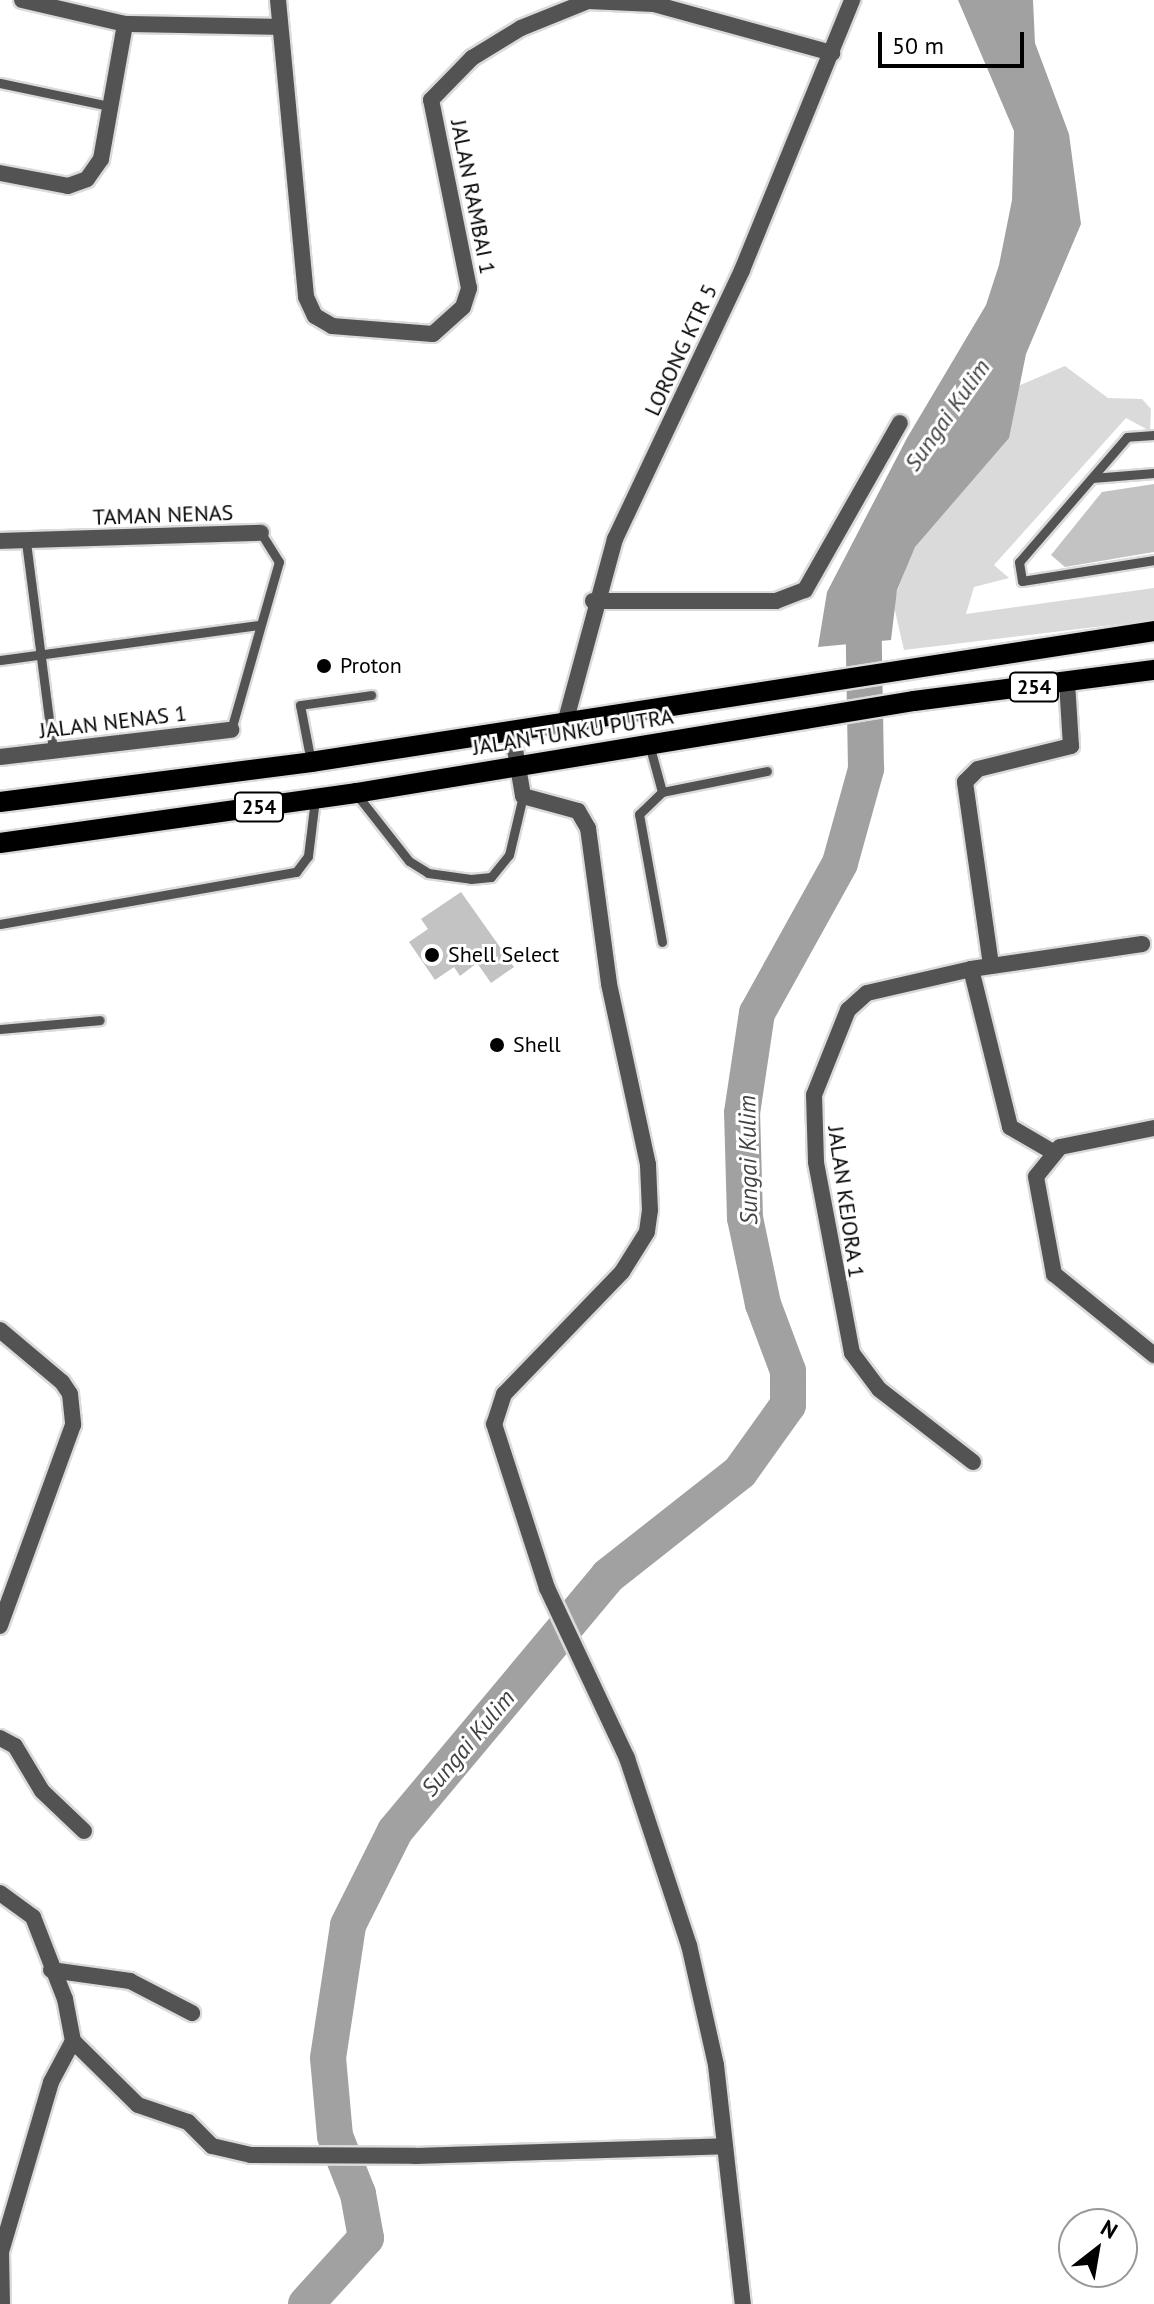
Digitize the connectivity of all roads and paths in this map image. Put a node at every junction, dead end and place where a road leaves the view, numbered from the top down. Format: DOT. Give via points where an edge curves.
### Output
graph roads {
  1 [pos="22,0"];
  2 [pos="278,0"];
  3 [pos="852,0"];
  4 [pos="125,24"];
  5 [pos="277,27"];
  6 [pos="832,53"];
  7 [pos="0,83"];
  8 [pos="109,106"];
  9 [pos="0,173"];
  10 [pos="900,423"];
  11 [pos="1154,435"];
  12 [pos="1154,473"];
  13 [pos="1092,478"];
  14 [pos="261,533"];
  15 [pos="0,541"];
  16 [pos="26,542"];
  17 [pos="1154,560"];
  18 [pos="593,601"];
  19 [pos="260,625"];
  20 [pos="1152,632"];
  21 [pos="41,654"];
  22 [pos="0,660"];
  23 [pos="1154,670"];
  24 [pos="1067,683"];
  25 [pos="371,695"];
  26 [pos="565,723"];
  27 [pos="231,730"];
  28 [pos="512,732"];
  29 [pos="648,744"];
  30 [pos="53,751"];
  31 [pos="0,757"];
  32 [pos="311,762"];
  33 [pos="516,765"];
  34 [pos="767,771"];
  35 [pos="662,792"];
  36 [pos="356,793"];
  37 [pos="523,796"];
  38 [pos="315,799"];
  39 [pos="0,802"];
  40 [pos="0,843"];
  41 [pos="0,924"];
  42 [pos="662,942"];
  43 [pos="1142,944"];
  44 [pos="991,965"];
  45 [pos="971,969"];
  46 [pos="100,1020"];
  47 [pos="0,1029"];
  48 [pos="1154,1128"];
  49 [pos="1051,1151"];
  50 [pos="0,1330"];
  51 [pos="1154,1355"];
  52 [pos="973,1462"];
  53 [pos="0,1626"];
  54 [pos="0,1738"];
  55 [pos="84,1831"];
  56 [pos="0,1893"];
  57 [pos="51,1970"];
  58 [pos="192,2013"];
  59 [pos="73,2041"];
  60 [pos="725,2146"];
  61 [pos="2,2304"];
  62 [pos="743,2304"];
  1 -- 4 [label="street"];
  2 -- 5 [label="street, JALAN RAMBAI 1"];
  3 -- 6 [label="street, LORONG KTR 5"];
  4 -- 5 [label="street"];
  4 -- 8 [label="street"];
  5 -- 6 [label="street, JALAN RAMBAI 1" via="310,307 332,326 433,334 463,307 469,288 431,100 472,58 521,28 588,1 654,4"];
  6 -- 18 [label="street, LORONG KTR 5" via="742,270 615,539"];
  7 -- 8 [label="lane"];
  8 -- 9 [label="street" via="101,159 87,179 68,186"];
  10 -- 18 [label="street" via="805,590 776,601"];
  11 -- 13 [label="lane" via="1127,437"];
  12 -- 13 [label="lane"];
  13 -- 17 [label="lane" via="1019,562 1022,581"];
  14 -- 16 [label="street, TAMAN NENAS"];
  14 -- 19 [label="lane, TAMAN NENAS" via="279,562"];
  15 -- 16 [label="street, TAMAN NENAS"];
  16 -- 21 [label="lane"];
  18 -- 26 [label="street, LORONG KTR 5"];
  19 -- 21 [label="lane"];
  19 -- 27 [label="lane, TAMAN NENAS"];
  20 -- 26 [label="main road, JALAN TUNKU PUTRA / 254"];
  21 -- 22 [label="lane"];
  21 -- 30 [label="lane"];
  23 -- 24 [label="main road, JALAN TUNKU PUTRA / 254"];
  24 -- 29 [label="main road, JALAN TUNKU PUTRA / 254" via="914,701"];
  24 -- 44 [label="street" via="1071,746 978,769 965,782"];
  25 -- 32 [label="lane" via="300,705"];
  26 -- 28 [label="main road, JALAN TUNKU PUTRA / 254"];
  27 -- 30 [label="street, JALAN NENAS 1"];
  28 -- 32 [label="main road, JALAN TUNKU PUTRA / 254"];
  28 -- 33 [label="street"];
  29 -- 33 [label="main road, JALAN TUNKU PUTRA / 254"];
  29 -- 35 [label="lane"];
  30 -- 31 [label="street, JALAN NENAS 1"];
  32 -- 39 [label="main road, JALAN TUNKU PUTRA / 254"];
  33 -- 36 [label="main road, JALAN TUNKU PUTRA / 254"];
  33 -- 37 [label="street"];
  34 -- 35 [label="lane"];
  35 -- 42 [label="lane" via="639,814"];
  36 -- 37 [label="lane" via="409,861 428,873 471,879 491,877 509,855"];
  36 -- 38 [label="main road, JALAN TUNKU PUTRA / 254"];
  37 -- 60 [label="street" via="578,811 588,828 609,984 648,1165 647,1232 622,1272 504,1394 494,1424 547,1588 596,1685 689,1945 716,2065"];
  38 -- 40 [label="main road, JALAN TUNKU PUTRA / 254"];
  38 -- 41 [label="lane" via="308,856 296,872"];
  43 -- 44 [label="street, JALAN KEJORA 1"];
  44 -- 45 [label="street, JALAN KEJORA 1"];
  45 -- 49 [label="street" via="1010,1127"];
  45 -- 52 [label="street, JALAN KEJORA 1" via="856,999 814,1095 811,1123 836,1295 852,1353 879,1389"];
  46 -- 47 [label="lane"];
  48 -- 49 [label="street"];
  49 -- 51 [label="street" via="1036,1177 1049,1266"];
  50 -- 53 [label="street" via="62,1382 70,1394 73,1425"];
  54 -- 55 [label="street" via="15,1746 42,1791"];
  56 -- 57 [label="street" via="33,1917"];
  57 -- 58 [label="street" via="130,1981"];
  57 -- 59 [label="street"];
  59 -- 60 [label="street" via="138,2105 188,2122 212,2146 309,2156 415,2156"];
  59 -- 61 [label="street" via="51,2082 1,2252"];
  60 -- 62 [label="street"];
}
